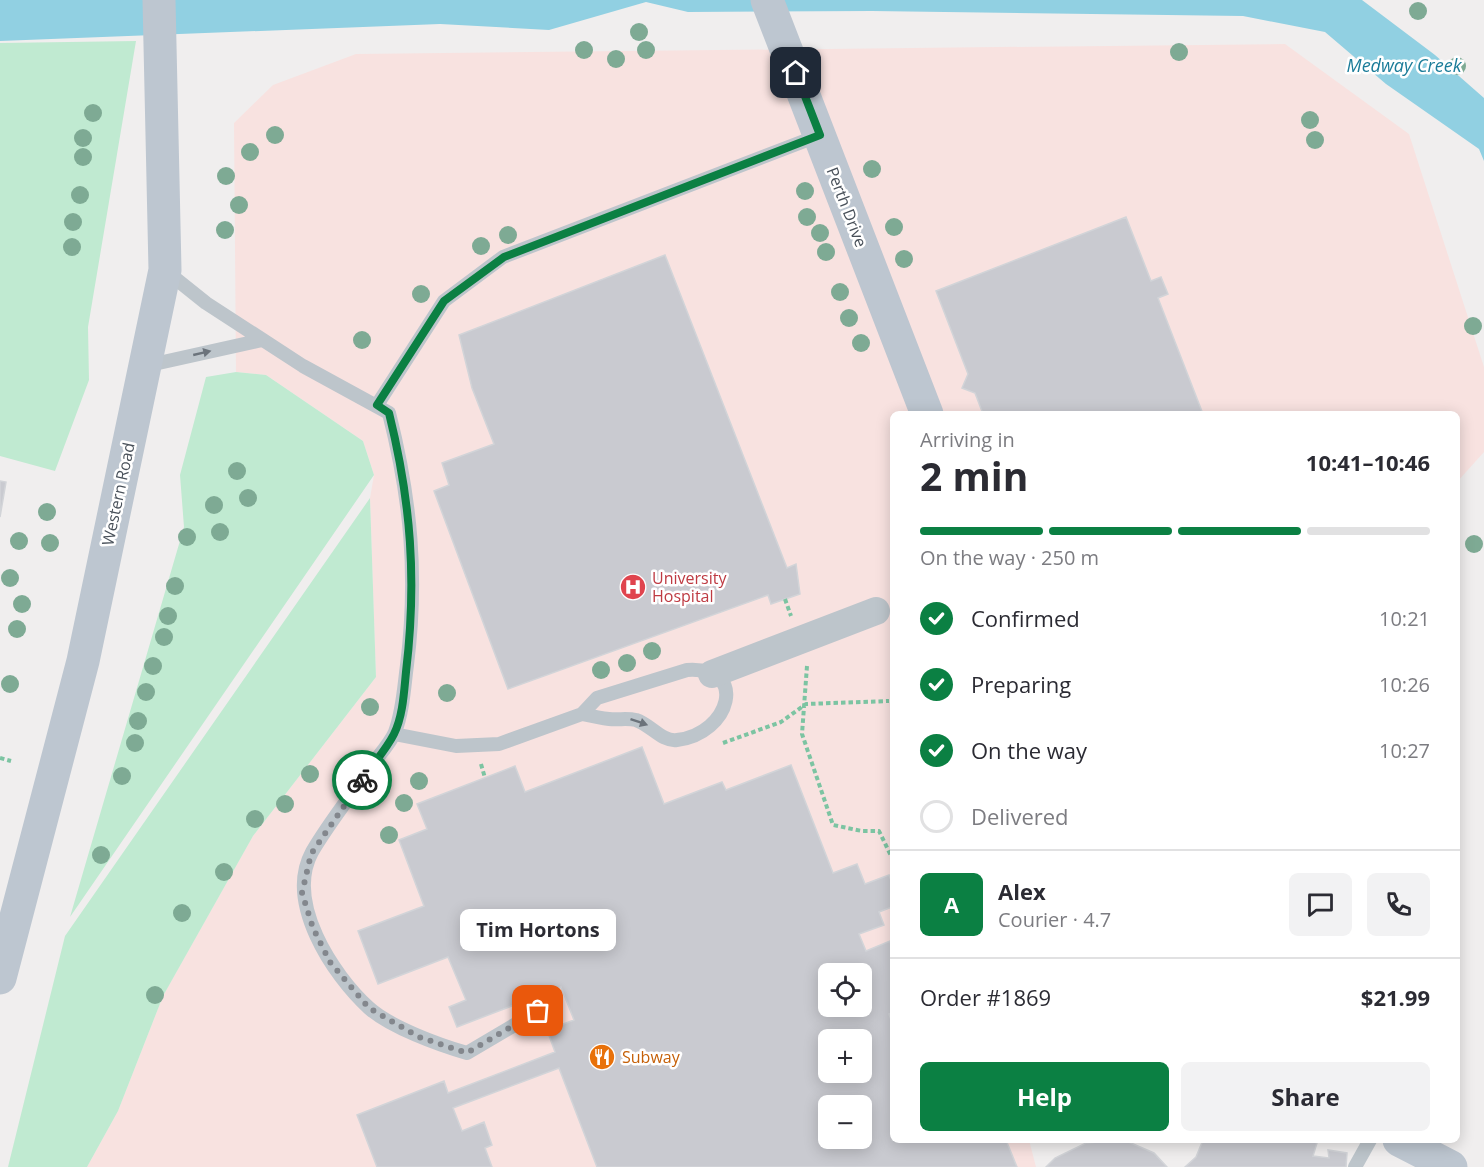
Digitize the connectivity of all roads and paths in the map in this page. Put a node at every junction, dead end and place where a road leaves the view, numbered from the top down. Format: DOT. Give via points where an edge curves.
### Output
graph roads {
  1 [pos="159,0"];
  2 [pos="767,0"];
  3 [pos="820,135"];
  4 [pos="165,270"];
  5 [pos="262,340"];
  6 [pos="145,366"];
  7 [pos="377,405"];
  8 [pos="926,411"];
  9 [pos="785,599"];
  10 [pos="876,611"];
  11 [pos="801,640"];
  12 [pos="712,674"];
  13 [pos="889,701"];
  14 [pos="806,704"];
  15 [pos="582,714"];
  16 [pos="394,734"];
  17 [pos="721,744"];
  18 [pos="0,758"];
  19 [pos="11,760"];
  20 [pos="890,854"];
  21 [pos="0,978"];
  22 [pos="538,1011"];
  23 [pos="1368,1143"];
  24 [pos="1406,1143"];
  25 [pos="1355,1167"];
  26 [pos="1451,1167"];
  1 -- 4 [label="main road, Western Road"];
  2 -- 3 [label="main road, Perth Drive"];
  3 -- 7 [label="lane" via="504,257 444,301"];
  3 -- 8 [label="main road, Perth Drive"];
  4 -- 5 [label="lane"];
  4 -- 6 [label="main road, Western Road"];
  6 -- 5 [label="lane, one-way"];
  5 -- 7 [label="lane"];
  6 -- 21 [label="main road, Western Road" via="83,661"];
  7 -- 16 [label="lane" via="389,413 404,474 413,554 410,638 403,700"];
  9 -- 11 [label="path"];
  10 -- 11 [label="street"];
  11 -- 12 [label="street"];
  11 -- 14 [label="path" via="808,659"];
  12 -- 15 [label="lane" via="700,669 665,677 597,698"];
  15 -- 12 [label="lane, one-way" via="637,721 667,739 686,738 715,723 726,705 722,682"];
  13 -- 14 [label="path"];
  14 -- 17 [label="path" via="781,722"];
  14 -- 20 [label="path" via="802,734 832,825 879,831"];
  15 -- 16 [label="lane" via="499,744 456,746"];
  16 -- 22 [label="lane" via="311,854 302,893 313,928 326,953 369,1008 442,1046 467,1053"];
  18 -- 19 [label="path"];
  23 -- 25 [label="lane"];
  24 -- 26 [label="main road"];
}
